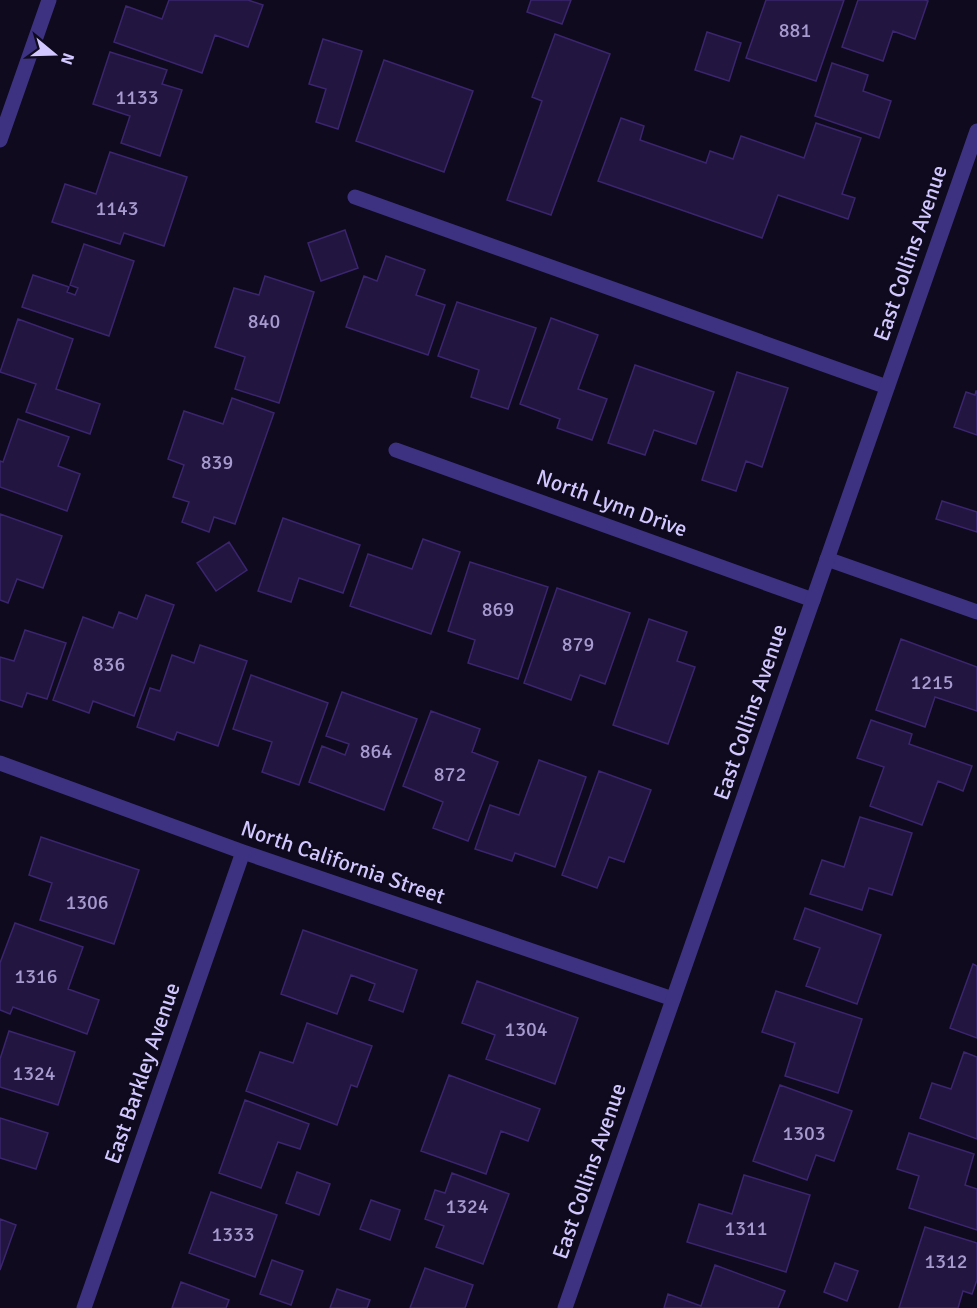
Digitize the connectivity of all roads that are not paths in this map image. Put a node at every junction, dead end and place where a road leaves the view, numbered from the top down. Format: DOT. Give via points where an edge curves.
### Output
graph roads {
  1 [pos="49,0"];
  2 [pos="977,131"];
  3 [pos="0,140"];
  4 [pos="355,197"];
  5 [pos="887,387"];
  6 [pos="396,450"];
  7 [pos="827,559"];
  8 [pos="813,600"];
  9 [pos="977,612"];
  10 [pos="0,763"];
  11 [pos="243,852"];
  12 [pos="673,999"];
  13 [pos="84,1308"];
  14 [pos="565,1308"];
  1 -- 3 [label="street"];
  2 -- 5 [label="street, East Collins Avenue"];
  4 -- 5 [label="street"];
  5 -- 7 [label="street, East Collins Avenue"];
  6 -- 8 [label="street, North Lynn Drive"];
  7 -- 8 [label="street, East Collins Avenue"];
  7 -- 9 [label="street"];
  8 -- 12 [label="street, East Collins Avenue"];
  10 -- 11 [label="street, North California Street"];
  11 -- 12 [label="street, North California Street"];
  11 -- 13 [label="street, East Barkley Avenue"];
  12 -- 14 [label="street, East Collins Avenue"];
}
